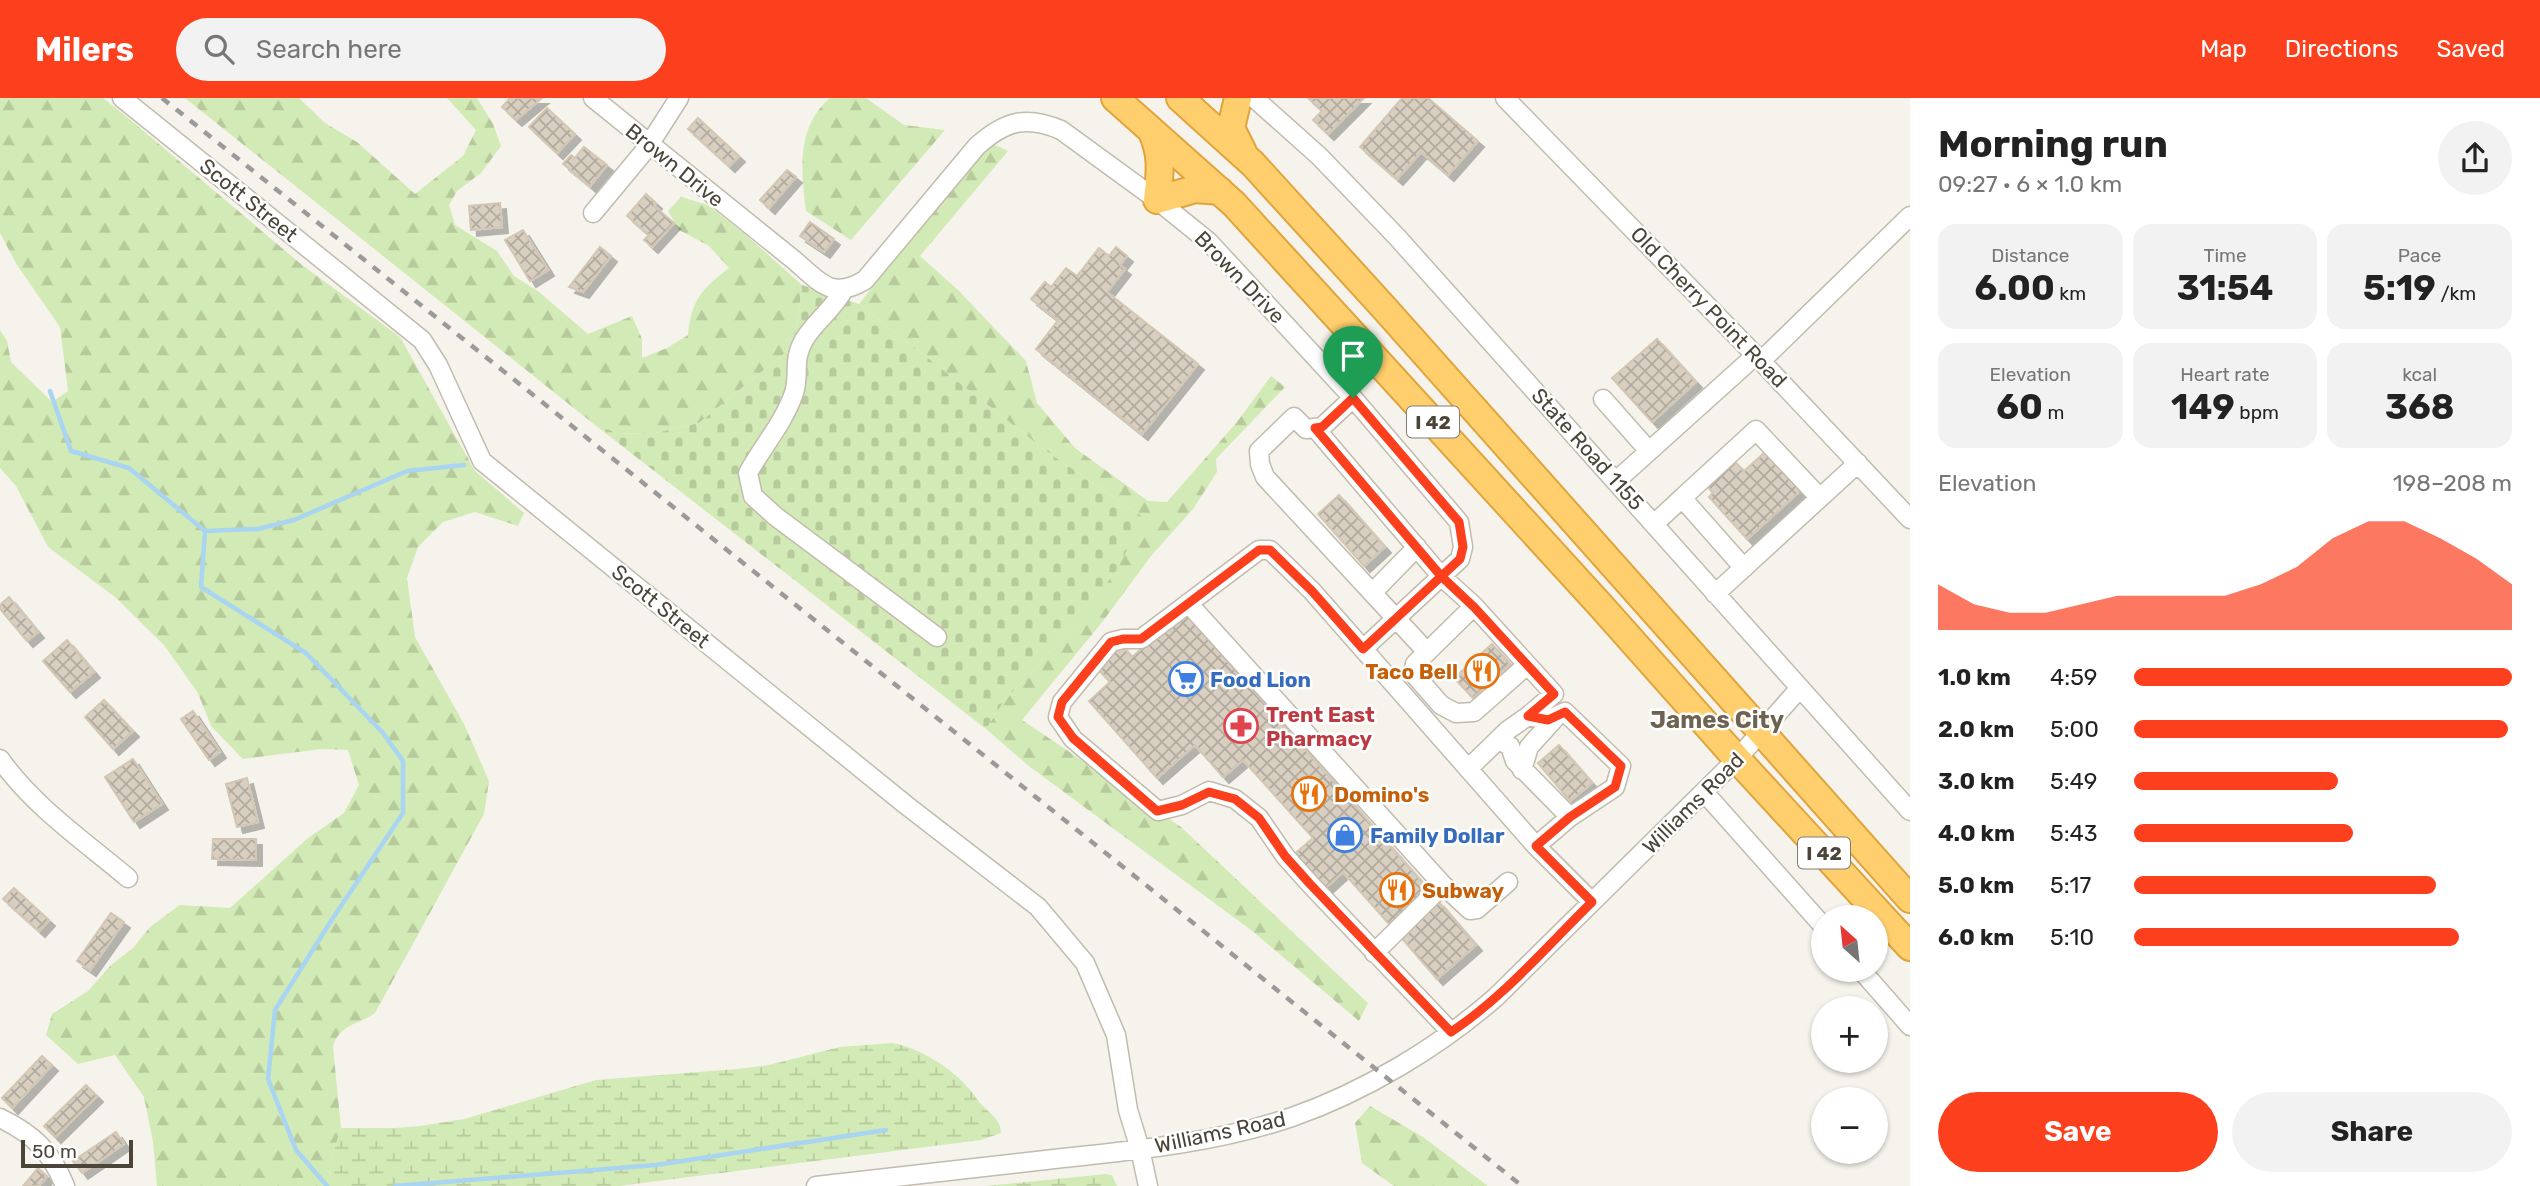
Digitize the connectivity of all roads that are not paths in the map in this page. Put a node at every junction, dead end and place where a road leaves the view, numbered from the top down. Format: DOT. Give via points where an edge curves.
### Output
graph roads {
  1 [pos="122,98"];
  2 [pos="593,98"];
  3 [pos="679,98"];
  4 [pos="1115,98"];
  5 [pos="1180,98"];
  6 [pos="1188,98"];
  7 [pos="1211,98"];
  8 [pos="1238,98"];
  9 [pos="1254,98"];
  10 [pos="1505,98"];
  11 [pos="1150,128"];
  12 [pos="650,144"];
  13 [pos="1253,164"];
  14 [pos="1220,191"];
  15 [pos="1157,200"];
  16 [pos="593,213"];
  17 [pos="1910,216"];
  18 [pos="844,289"];
  19 [pos="1759,358"];
  20 [pos="1353,398"];
  21 [pos="1603,399"];
  22 [pos="1315,428"];
  23 [pos="1649,451"];
  24 [pos="1858,463"];
  25 [pos="1616,481"];
  26 [pos="1682,498"];
  27 [pos="1820,498"];
  28 [pos="1908,512"];
  29 [pos="1654,524"];
  30 [pos="1417,547"];
  31 [pos="1744,568"];
  32 [pos="1441,576"];
  33 [pos="1373,592"];
  34 [pos="1715,594"];
  35 [pos="1188,603"];
  36 [pos="1474,607"];
  37 [pos="1396,618"];
  38 [pos="937,637"];
  39 [pos="1363,649"];
  40 [pos="1421,658"];
  41 [pos="1527,665"];
  42 [pos="1799,688"];
  43 [pos="1528,716"];
  44 [pos="1557,716"];
  45 [pos="1761,733"];
  46 [pos="1499,740"];
  47 [pos="0,759"];
  48 [pos="1737,760"];
  49 [pos="1468,769"];
  50 [pos="1522,770"];
  51 [pos="1704,792"];
  52 [pos="1910,811"];
  53 [pos="1570,817"];
  54 [pos="1536,846"];
  55 [pos="128,878"];
  56 [pos="1508,882"];
  57 [pos="1443,885"];
  58 [pos="1910,899"];
  59 [pos="1592,902"];
  60 [pos="1811,912"];
  61 [pos="1910,947"];
  62 [pos="1374,953"];
  63 [pos="1872,982"];
  64 [pos="1910,1026"];
  65 [pos="1451,1032"];
  66 [pos="0,1118"];
  67 [pos="1140,1149"];
  68 [pos="65,1186"];
  69 [pos="816,1186"];
  70 [pos="1148,1186"];
  1 -- 67 [label="street, Scott Street" via="422,340 482,461 906,805 1038,906 1085,962 1116,1035 1128,1110"];
  2 -- 12 [label="street, Brown Drive"];
  3 -- 12 [label="street"];
  4 -- 11 [label="highway, I 42"];
  5 -- 13 [label="highway"];
  6 -- 7 [label="highway"];
  8 -- 13 [label="highway" via="1231,128"];
  9 -- 25 [label="street, State Road 1155" via="1319,156 1397,237"];
  10 -- 19 [label="street, Old Cherry Point Road"];
  11 -- 14 [label="highway, I 42"];
  11 -- 15 [label="highway" via="1161,164"];
  12 -- 16 [label="street"];
  12 -- 18 [label="street, Brown Drive" via="813,279"];
  13 -- 45 [label="highway"];
  14 -- 15 [label="highway" via="1195,189"];
  14 -- 48 [label="highway, I 42"];
  15 -- 18 [label="street, Brown Drive" via="1061,130 1044,123 1008,124 963,161 875,270"];
  15 -- 20 [label="street, Brown Drive" via="1209,242"];
  17 -- 19 [label="street"];
  18 -- 38 [label="street" via="804,339 795,362 795,390 748,473 753,496"];
  19 -- 23 [label="street"];
  19 -- 24 [label="street, Old Cherry Point Road"];
  20 -- 22 [label="street" via="1322,427"];
  20 -- 32 [label="street, Brown Drive" via="1459,522 1460,559"];
  21 -- 23 [label="street"];
  22 -- 30 [label="street"];
  22 -- 33 [label="street" via="1306,429 1294,417 1259,451 1260,464 1265,477"];
  23 -- 25 [label="street"];
  24 -- 27 [label="street"];
  24 -- 28 [label="street, Old Cherry Point Road"];
  25 -- 29 [label="street, State Road 1155"];
  26 -- 27 [label="street" via="1756,430"];
  26 -- 29 [label="street"];
  26 -- 31 [label="street"];
  27 -- 31 [label="street"];
  29 -- 34 [label="street, State Road 1155"];
  30 -- 32 [label="street"];
  30 -- 33 [label="street"];
  31 -- 34 [label="street"];
  32 -- 36 [label="street"];
  32 -- 37 [label="street, Brown Drive"];
  33 -- 37 [label="street"];
  34 -- 42 [label="street, State Road 1155"];
  35 -- 39 [label="street" via="1259,550 1270,550"];
  35 -- 57 [label="street"];
  35 -- 62 [label="street" via="1141,639 1111,642 1062,702 1058,717 1073,738 1157,811 1209,792 1235,799 1259,818 1285,856"];
  36 -- 40 [label="street"];
  36 -- 41 [label="street"];
  37 -- 39 [label="street, Brown Drive"];
  37 -- 40 [label="street"];
  39 -- 49 [label="street"];
  40 -- 41 [label="street" via="1413,673 1441,705 1456,713 1474,712"];
  41 -- 43 [label="street" via="1554,694"];
  42 -- 45 [label="street, Williams Road"];
  42 -- 52 [label="street, State Road 1155"];
  43 -- 44 [label="street" via="1548,720"];
  43 -- 46 [label="street"];
  44 -- 50 [label="street" via="1529,747"];
  44 -- 53 [label="street" via="1565,712 1621,766 1615,787"];
  45 -- 48 [label="street, Williams Road"];
  45 -- 58 [label="highway"];
  46 -- 49 [label="street"];
  46 -- 50 [label="street" via="1510,746"];
  47 -- 55 [label="street" via="57,819"];
  48 -- 51 [label="street, Williams Road"];
  48 -- 61 [label="highway, I 42"];
  49 -- 54 [label="street"];
  50 -- 53 [label="street"];
  51 -- 59 [label="street, Williams Road"];
  51 -- 60 [label="street"];
  53 -- 54 [label="street"];
  54 -- 59 [label="street"];
  56 -- 57 [label="street" via="1470,910"];
  57 -- 62 [label="street"];
  59 -- 65 [label="street, Williams Road" via="1496,996"];
  62 -- 65 [label="street"];
  63 -- 64 [label="street"];
  65 -- 67 [label="street, Williams Road" via="1347,1095 1312,1110 1250,1130"];
  66 -- 68 [label="street" via="35,1139 54,1160"];
  67 -- 69 [label="street, Williams Road"];
  67 -- 70 [label="street, Scott Street"];
}
